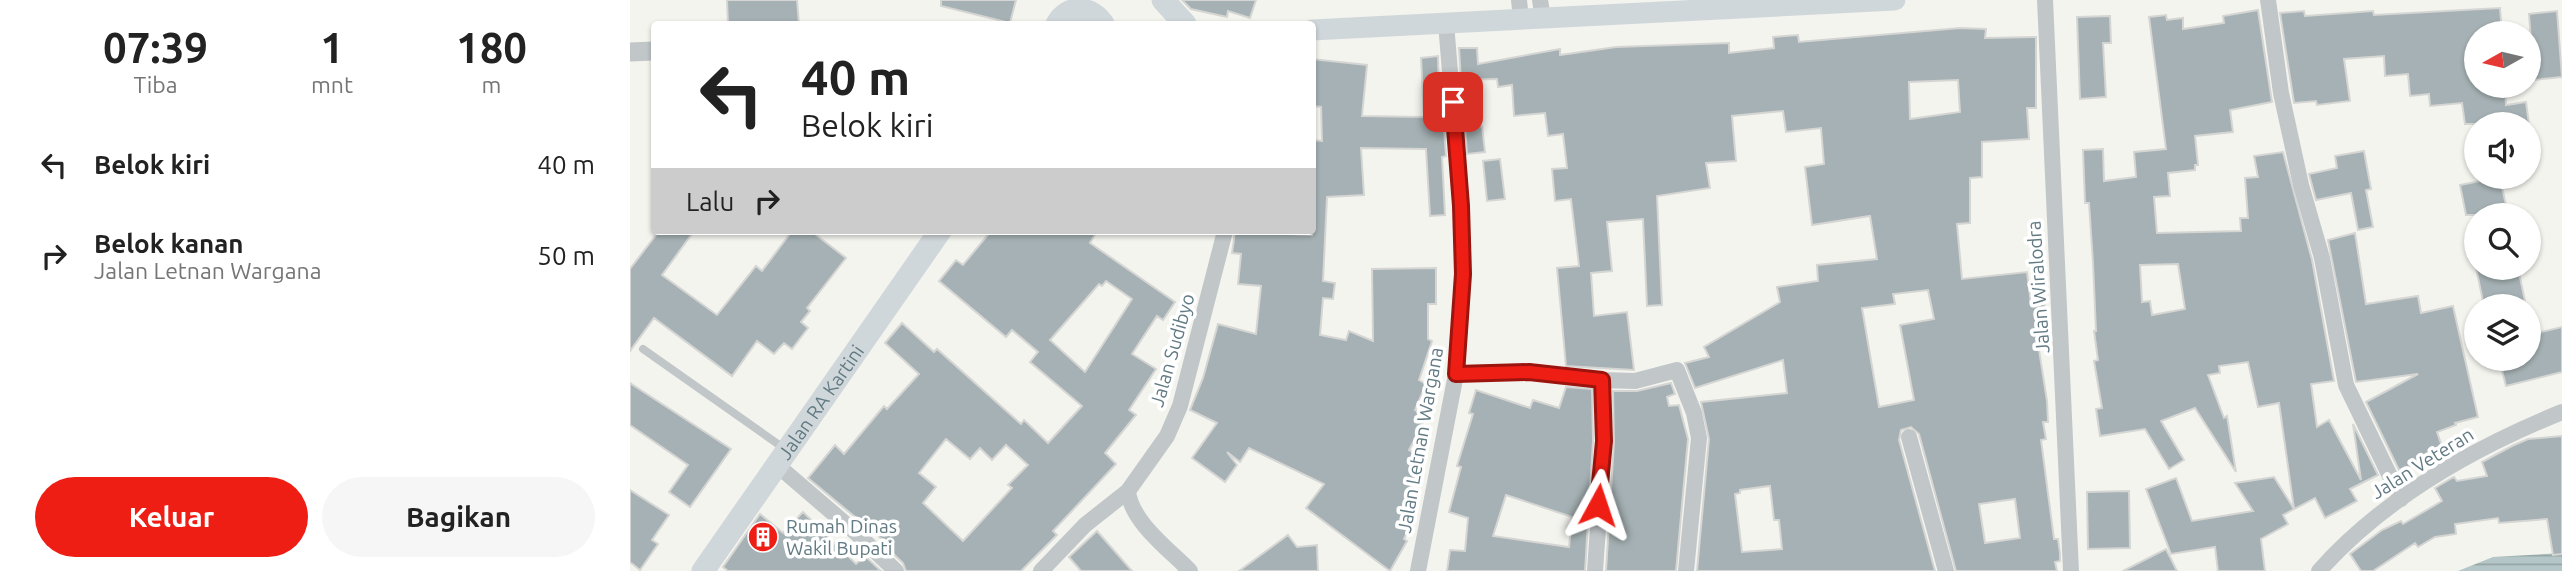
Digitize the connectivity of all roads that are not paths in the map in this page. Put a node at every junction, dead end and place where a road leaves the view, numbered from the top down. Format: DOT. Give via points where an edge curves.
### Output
graph roads {
  1 [pos="1163,0"];
  2 [pos="1866,0"];
  3 [pos="1895,0"];
  4 [pos="2045,0"];
  5 [pos="2268,0"];
  6 [pos="1541,9"];
  7 [pos="1520,10"];
  8 [pos="1096,12"];
  9 [pos="1060,21"];
  10 [pos="1182,21"];
  11 [pos="1446,23"];
  12 [pos="1316,30"];
  13 [pos="651,51"];
  14 [pos="630,52"];
  15 [pos="937,235"];
  16 [pos="1224,235"];
  17 [pos="643,349"];
  18 [pos="1456,374"];
  19 [pos="1602,380"];
  20 [pos="2562,412"];
  21 [pos="1909,438"];
  22 [pos="782,458"];
  23 [pos="1128,491"];
  24 [pos="2401,499"];
  25 [pos="703,571"];
  26 [pos="896,571"];
  27 [pos="1041,571"];
  28 [pos="1190,571"];
  29 [pos="1418,571"];
  30 [pos="1595,571"];
  31 [pos="1686,571"];
  32 [pos="1946,571"];
  33 [pos="2071,571"];
  34 [pos="2319,571"];
  1 -- 10 [label="main road"];
  2 -- 3 [label="main road"];
  2 -- 6 [label="main road"];
  4 -- 33 [label="street, Jalan Wiralodra"];
  5 -- 24 [label="street" via="2281,93 2322,258 2346,385"];
  6 -- 7 [label="main road"];
  7 -- 11 [label="main road"];
  8 -- 9 [label="main road" via="1077,9"];
  11 -- 12 [label="main road"];
  11 -- 18 [label="street, Jalan Letnan Wargana" via="1463,274"];
  13 -- 14 [label="street"];
  15 -- 22 [label="main road, Jalan RA Kartini"];
  16 -- 23 [label="street, Jalan Sudibyo" via="1180,406 1167,436"];
  17 -- 22 [label="lane"];
  18 -- 19 [label="street" via="1529,372"];
  18 -- 29 [label="street, Jalan Letnan Wargana"];
  19 -- 30 [label="street" via="1604,441"];
  19 -- 31 [label="street" via="1635,381 1677,370 1681,373 1699,438"];
  20 -- 24 [label="street, Jalan Veteran" via="2476,452"];
  21 -- 32 [label="street"];
  22 -- 25 [label="main road, Jalan RA Kartini"];
  22 -- 26 [label="street"];
  23 -- 27 [label="street, Jalan Sudibyo" via="1085,525"];
  23 -- 28 [label="street" via="1145,524"];
  24 -- 34 [label="street, Jalan Veteran" via="2347,541"];
}
